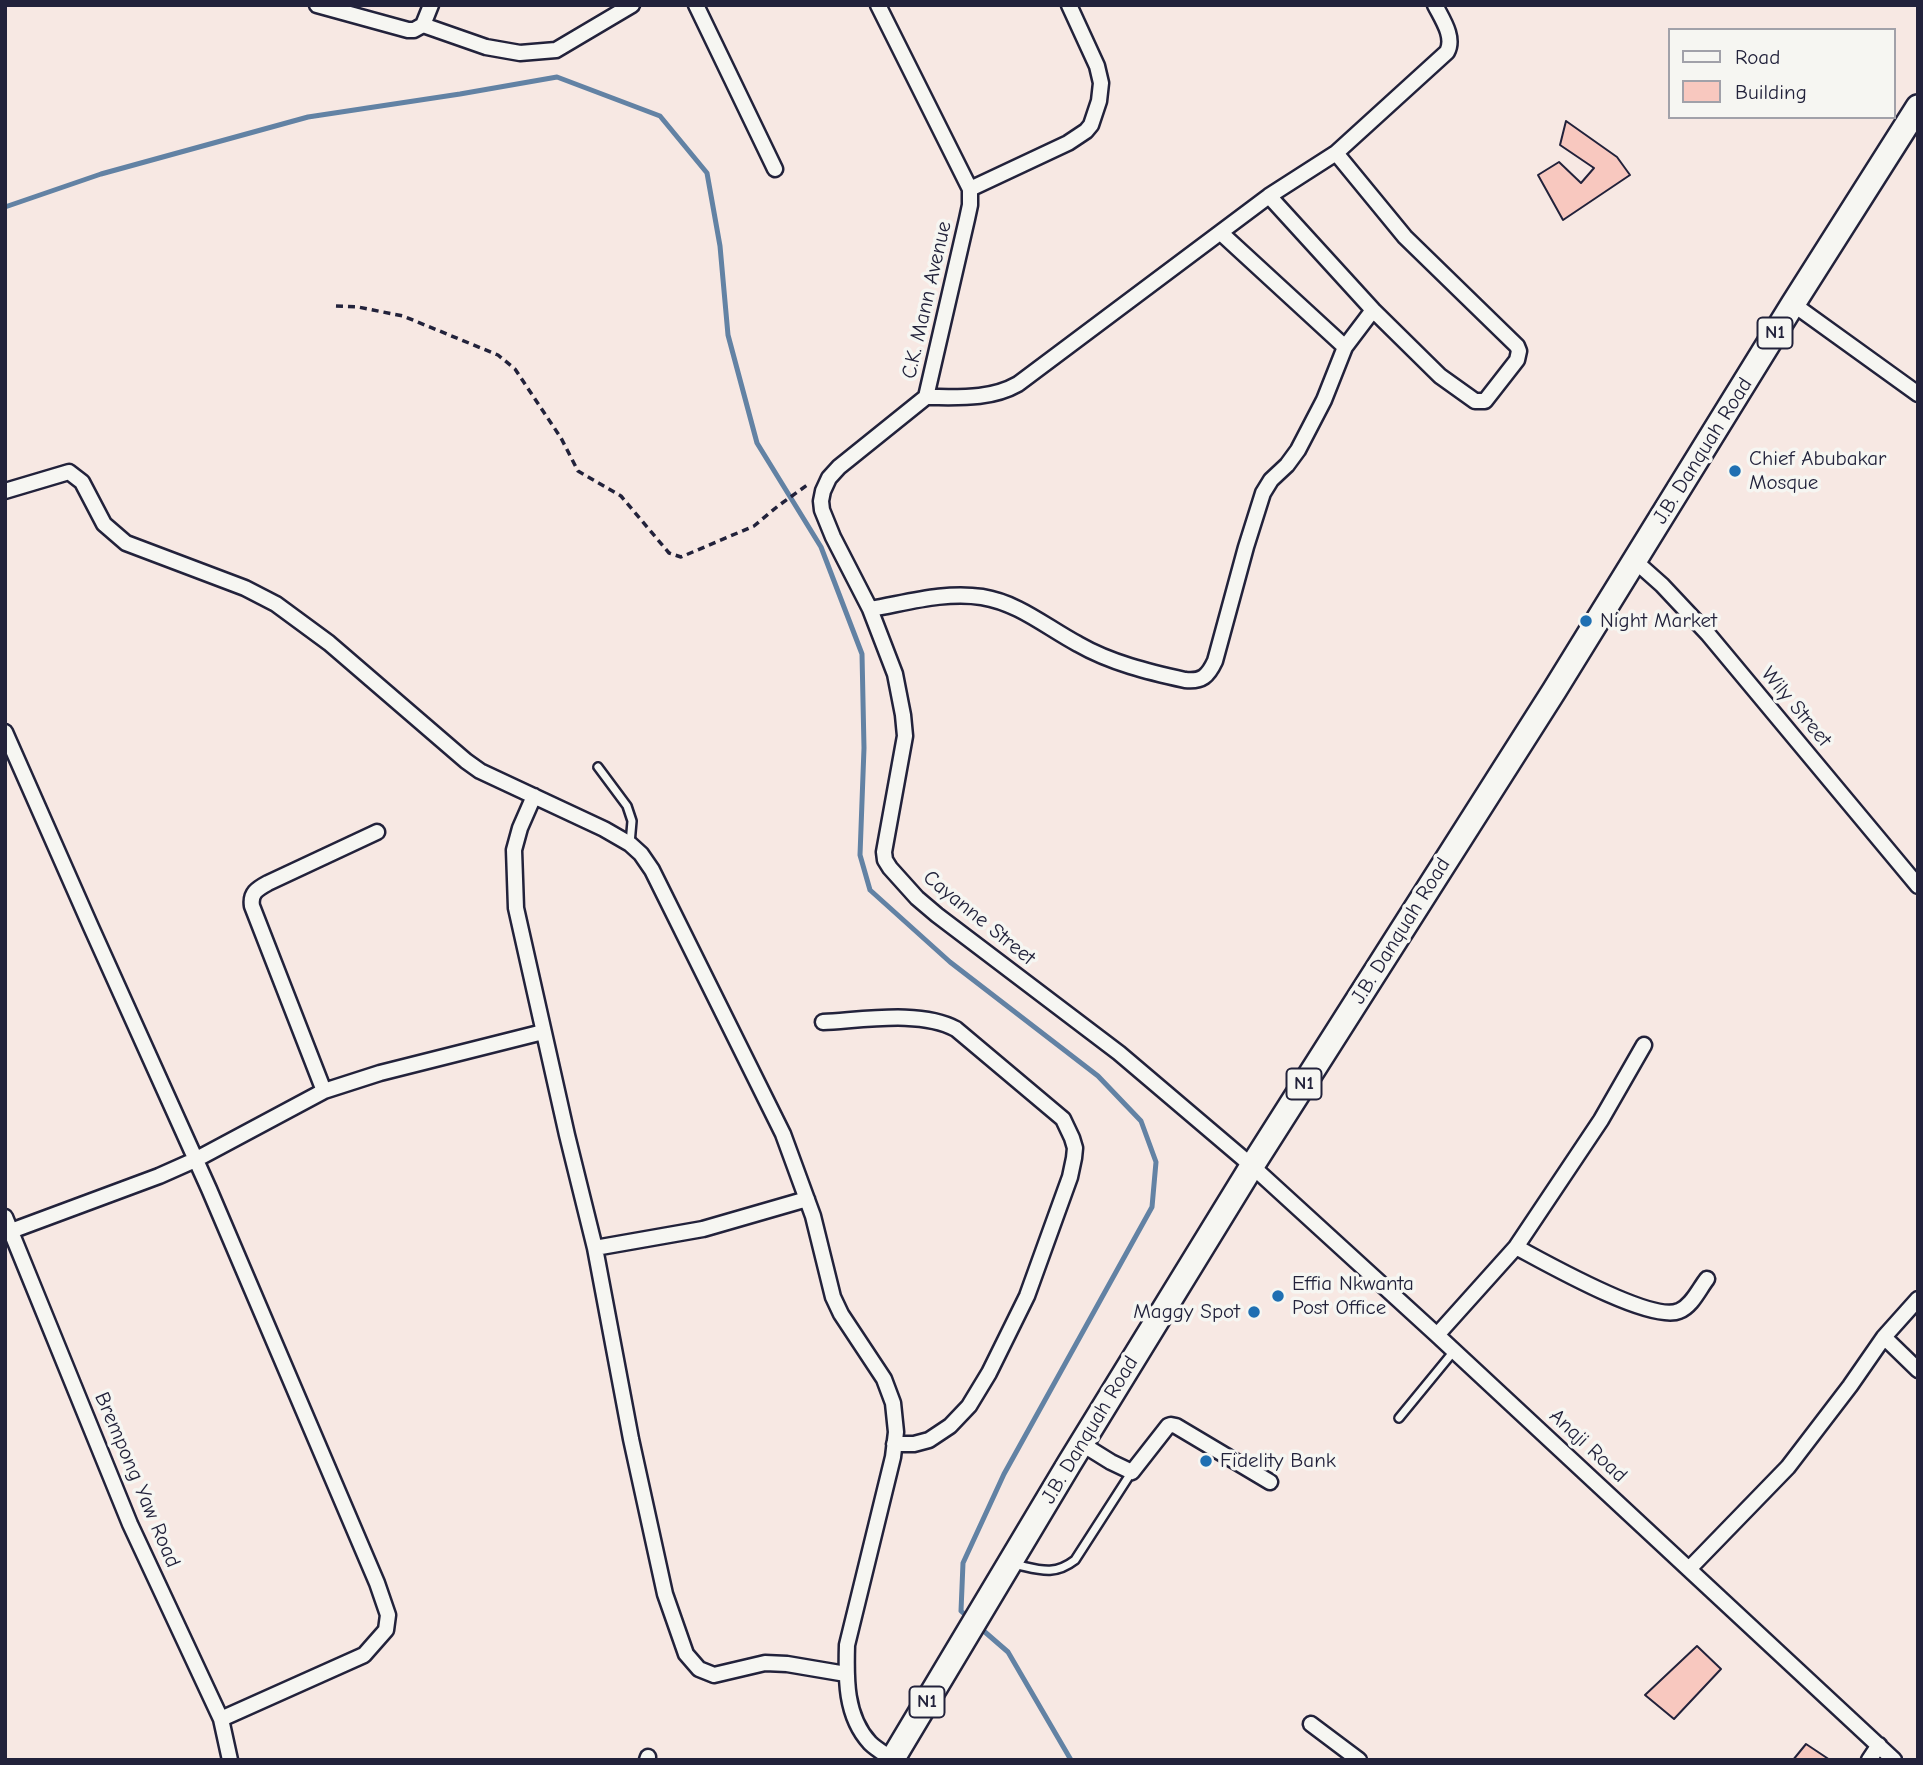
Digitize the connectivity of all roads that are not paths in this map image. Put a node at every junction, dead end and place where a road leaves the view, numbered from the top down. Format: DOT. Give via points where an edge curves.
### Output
graph roads {
  1 [pos="317,5"];
  2 [pos="430,5"];
  3 [pos="632,5"];
  4 [pos="696,5"];
  5 [pos="877,5"];
  6 [pos="1069,5"];
  7 [pos="1435,5"];
  8 [pos="423,25"];
  9 [pos="1918,107"];
  10 [pos="1336,153"];
  11 [pos="775,169"];
  12 [pos="970,189"];
  13 [pos="1269,196"];
  14 [pos="1221,233"];
  15 [pos="1793,304"];
  16 [pos="1373,310"];
  17 [pos="1345,347"];
  18 [pos="1918,394"];
  19 [pos="926,397"];
  20 [pos="5,491"];
  21 [pos="1634,561"];
  22 [pos="870,610"];
  23 [pos="5,732"];
  24 [pos="598,767"];
  25 [pos="534,796"];
  26 [pos="377,832"];
  27 [pos="630,844"];
  28 [pos="1918,886"];
  29 [pos="823,1022"];
  30 [pos="543,1032"];
  31 [pos="1644,1045"];
  32 [pos="324,1091"];
  33 [pos="195,1160"];
  34 [pos="1252,1166"];
  35 [pos="807,1199"];
  36 [pos="8,1224"];
  37 [pos="1516,1247"];
  38 [pos="595,1248"];
  39 [pos="1707,1279"];
  40 [pos="1918,1299"];
  41 [pos="1437,1335"];
  42 [pos="1884,1337"];
  43 [pos="1454,1351"];
  44 [pos="1918,1370"];
  45 [pos="1399,1418"];
  46 [pos="894,1444"];
  47 [pos="1082,1444"];
  48 [pos="1132,1472"];
  49 [pos="1270,1482"];
  50 [pos="1010,1563"];
  51 [pos="1689,1569"];
  52 [pos="846,1674"];
  53 [pos="220,1719"];
  54 [pos="1311,1724"];
  55 [pos="1879,1745"];
  56 [pos="892,1759"];
  57 [pos="230,1760"];
  58 [pos="1359,1760"];
  59 [pos="1869,1760"];
  60 [pos="1894,1760"];
  1 -- 8 [label="street" via="404,30"];
  2 -- 8 [label="street"];
  3 -- 8 [label="street" via="556,50 520,52 486,47"];
  4 -- 11 [label="street"];
  5 -- 12 [label="street"];
  6 -- 12 [label="street" via="1101,83 1091,125 1068,143"];
  7 -- 10 [label="street" via="1450,38 1447,52"];
  9 -- 15 [label="highway, J.B. Danquah Road / N1"];
  10 -- 13 [label="street"];
  10 -- 16 [label="street" via="1405,237 1517,346 1518,357 1487,400 1477,402 1440,376"];
  12 -- 19 [label="street, C.K. Mann Avenue"];
  13 -- 14 [label="street"];
  13 -- 16 [label="street"];
  14 -- 17 [label="street"];
  14 -- 19 [label="street" via="1007,391"];
  15 -- 18 [label="street"];
  15 -- 21 [label="highway, J.B. Danquah Road / N1"];
  16 -- 17 [label="street"];
  17 -- 22 [label="street" via="1298,450 1263,493 1215,661 1205,678 1185,680 1109,659 1026,612 983,597 962,595"];
  19 -- 22 [label="street, C.K. Mann Avenue" via="839,467 823,491 822,510"];
  20 -- 25 [label="street" via="69,472 82,482 104,524 126,543 276,604 366,673 466,761"];
  21 -- 28 [label="street, Wily Street" via="1702,626"];
  21 -- 34 [label="highway, J.B. Danquah Road / N1"];
  22 -- 34 [label="street, Cayanne Street" via="895,674 904,726 884,852 890,868 937,915 1119,1053"];
  23 -- 33 [label="street"];
  24 -- 27 [label="lane" via="627,806 632,821"];
  25 -- 27 [label="street"];
  25 -- 30 [label="street" via="520,828 514,868 516,908"];
  26 -- 32 [label="street" via="268,883 257,889 251,900"];
  27 -- 35 [label="street" via="652,870 783,1134"];
  29 -- 46 [label="street" via="918,1018 945,1023 1063,1119 1075,1148 1070,1177 1027,1296 969,1406 929,1440"];
  30 -- 32 [label="street"];
  30 -- 38 [label="street"];
  31 -- 37 [label="street" via="1601,1120"];
  32 -- 33 [label="street"];
  33 -- 36 [label="street"];
  33 -- 53 [label="street" via="388,1615 386,1630 364,1655"];
  34 -- 41 [label="street, Anaji Road"];
  34 -- 47 [label="highway, J.B. Danquah Road / N1"];
  35 -- 38 [label="street" via="703,1229"];
  35 -- 46 [label="street" via="833,1297 884,1379 893,1403"];
  36 -- 53 [label="street, Brempong Yaw Road" via="130,1524"];
  37 -- 39 [label="street" via="1594,1287 1665,1314 1685,1308"];
  37 -- 41 [label="street"];
  38 -- 52 [label="street" via="665,1594 686,1654 699,1669 714,1675 765,1663"];
  40 -- 42 [label="street"];
  41 -- 43 [label="street, Anaji Road"];
  42 -- 44 [label="street"];
  42 -- 51 [label="street" via="1787,1467"];
  43 -- 45 [label="lane"];
  43 -- 51 [label="street, Anaji Road"];
  46 -- 52 [label="street" via="847,1644"];
  47 -- 48 [label="street"];
  47 -- 50 [label="highway, J.B. Danquah Road / N1"];
  48 -- 49 [label="street" via="1171,1425"];
  48 -- 50 [label="lane" via="1075,1560 1065,1568 1050,1572"];
  50 -- 56 [label="highway, J.B. Danquah Road / N1"];
  51 -- 55 [label="street, Anaji Road"];
  52 -- 56 [label="street" via="858,1726 871,1744"];
  53 -- 57 [label="street, Brempong Yaw Road"];
  54 -- 58 [label="street"];
  55 -- 59 [label="street"];
  55 -- 60 [label="street, Anaji Road"];
}
